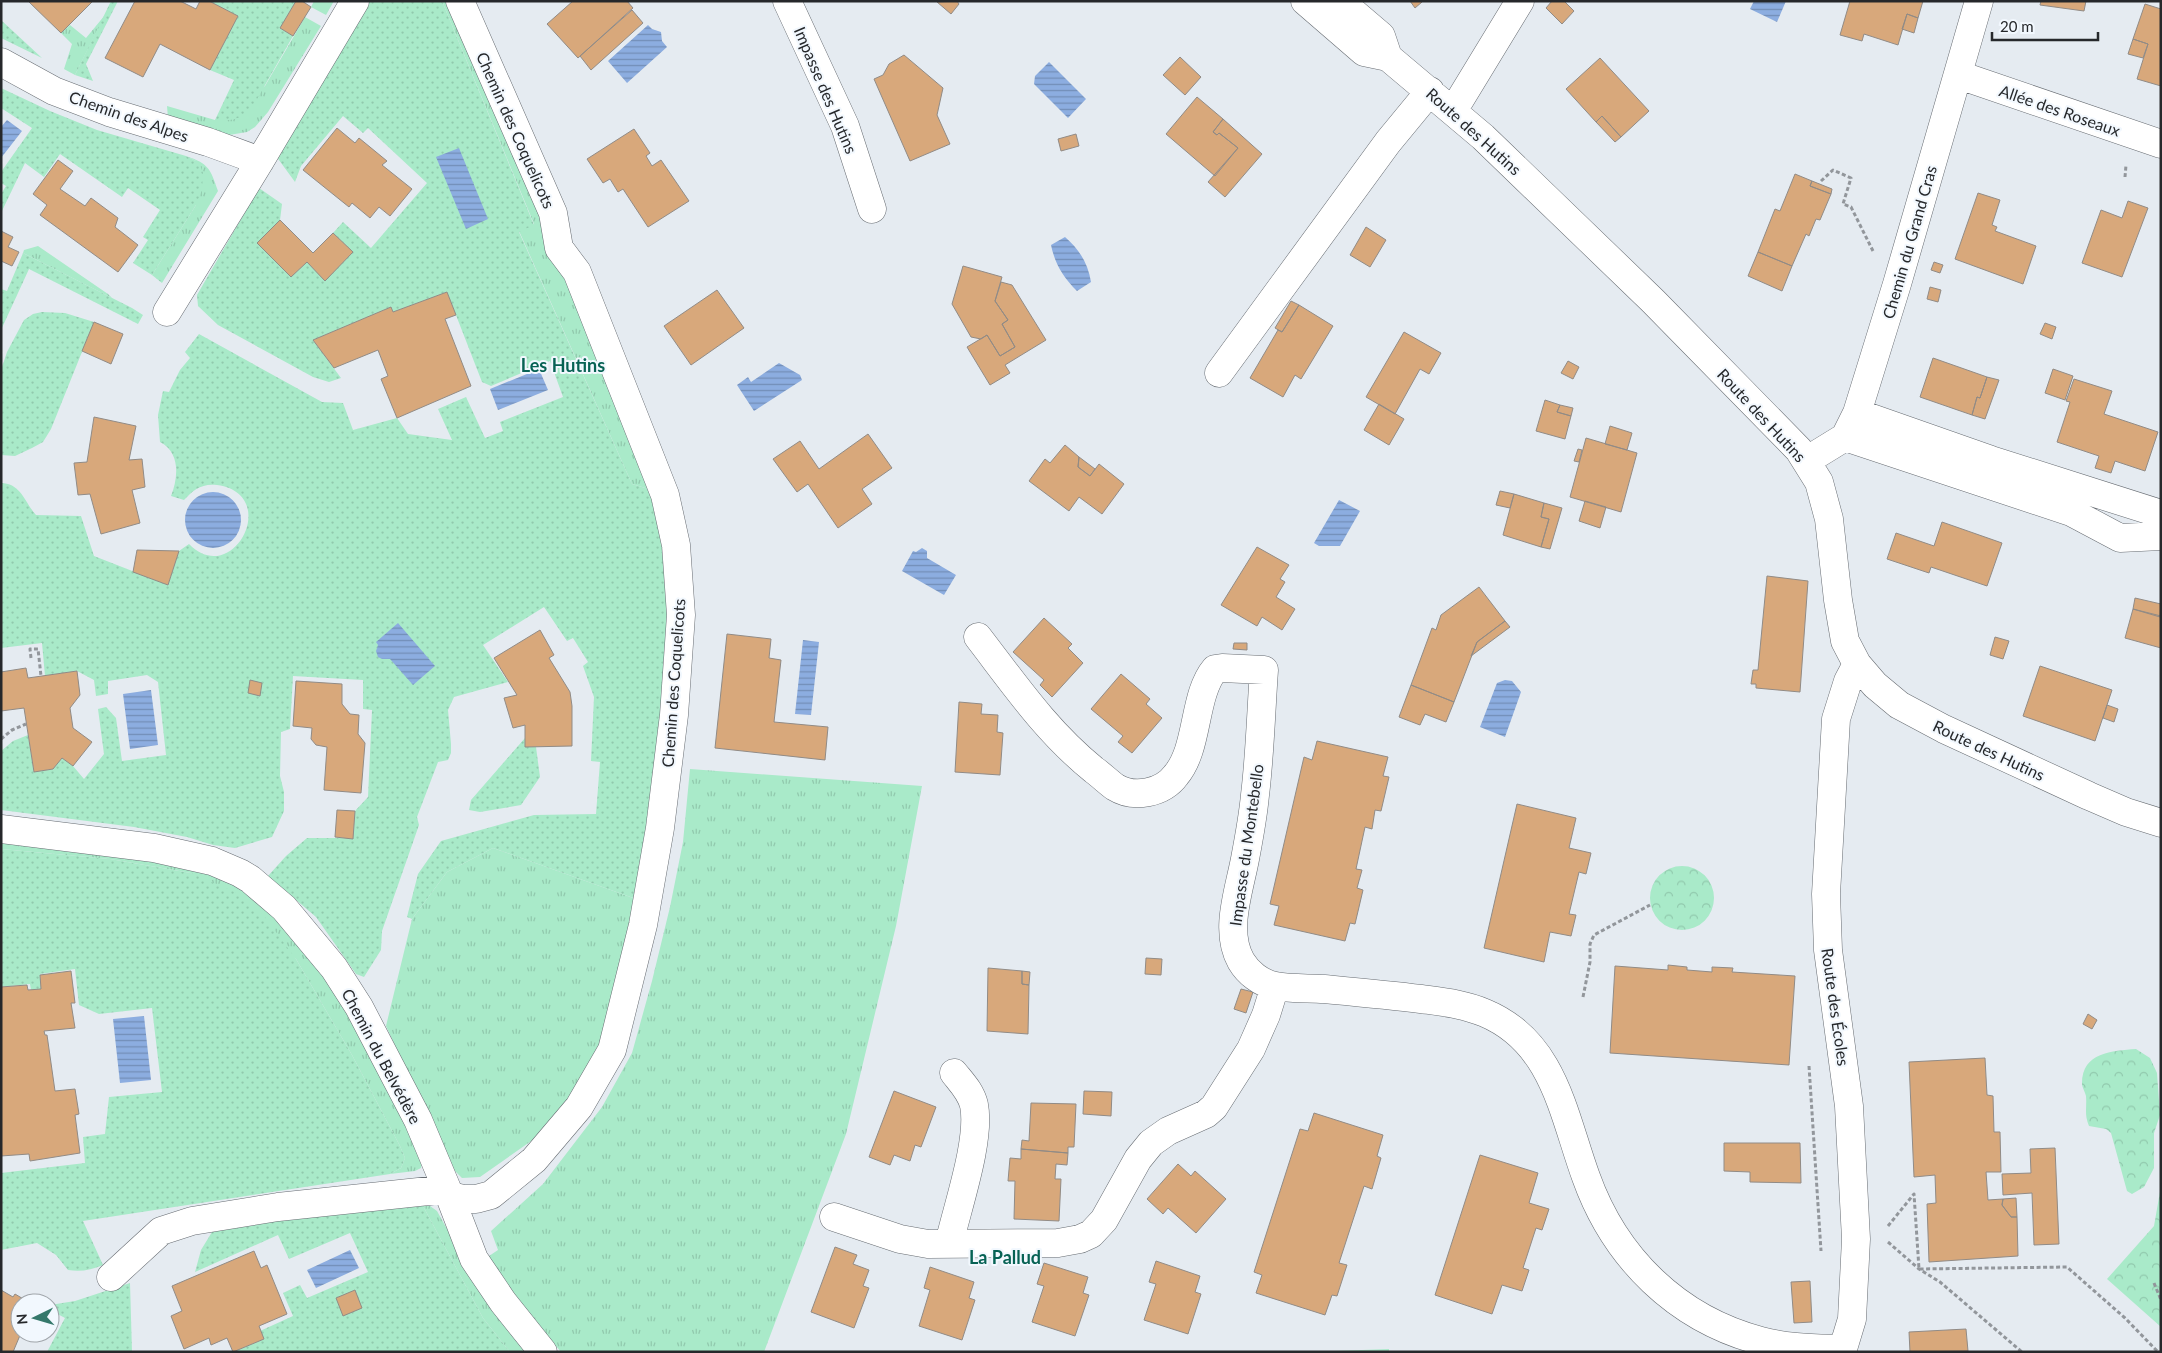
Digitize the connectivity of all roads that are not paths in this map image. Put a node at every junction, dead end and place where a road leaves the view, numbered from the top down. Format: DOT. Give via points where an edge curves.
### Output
graph roads {
  1 [pos="355,1"];
  2 [pos="460,1"];
  3 [pos="787,1"];
  4 [pos="1304,1"];
  5 [pos="1340,1"];
  6 [pos="1520,1"];
  7 [pos="1979,1"];
  8 [pos="1388,57"];
  9 [pos="1,62"];
  10 [pos="1959,75"];
  11 [pos="1430,90"];
  12 [pos="1452,111"];
  13 [pos="2161,144"];
  14 [pos="260,161"];
  15 [pos="872,209"];
  16 [pos="166,312"];
  17 [pos="1219,373"];
  18 [pos="1851,425"];
  19 [pos="1806,460"];
  20 [pos="2161,514"];
  21 [pos="2161,536"];
  22 [pos="978,637"];
  23 [pos="1857,664"];
  24 [pos="2161,823"];
  25 [pos="1,829"];
  26 [pos="1275,986"];
  27 [pos="954,1072"];
  28 [pos="449,1192"];
  29 [pos="834,1217"];
  30 [pos="949,1244"];
  31 [pos="111,1277"];
  32 [pos="1842,1350"];
  33 [pos="543,1352"];
  1 -- 14 [label="street"];
  2 -- 28 [label="street, Chemin des Coquelicots" via="553,213 559,248 577,272 665,495 678,563 681,615 674,715 653,877 627,998 612,1050 579,1108 534,1160 491,1195 463,1199"];
  3 -- 15 [label="street, Impasse des Hutins" via="844,126"];
  4 -- 8 [label="street, Route des Hutins" via="1364,52"];
  5 -- 8 [label="street" via="1381,36"];
  6 -- 12 [label="street"];
  7 -- 10 [label="street, Chemin du Grand Cras"];
  8 -- 11 [label="street, Route des Hutins"];
  9 -- 14 [label="street, Chemin des Alpes" via="54,91"];
  10 -- 13 [label="street, Allée des Roseaux"];
  10 -- 18 [label="street, Chemin du Grand Cras"];
  11 -- 12 [label="street, Route des Hutins"];
  11 -- 17 [label="street" via="1388,142"];
  12 -- 19 [label="street, Route des Hutins" via="1653,301"];
  14 -- 16 [label="street"];
  18 -- 19 [label="street"];
  18 -- 20 [label="street" via="1999,463"];
  18 -- 21 [label="street" via="2071,512 2120,538"];
  19 -- 23 [label="street, Route des Hutins" via="1819,482 1829,519 1845,641"];
  22 -- 26 [label="street, Impasse du Montebello" via="1063,744 1115,787 1130,792 1163,787 1177,775 1190,745 1207,681 1215,669 1264,670 1255,798 1235,908 1234,932 1242,964 1259,979"];
  23 -- 24 [label="street, Route des Hutins" via="1899,705 1936,726 2126,812"];
  23 -- 32 [label="street, Route des Écoles" via="1836,720 1826,894 1828,950 1868,1237 1852,1320"];
  25 -- 28 [label="street, Chemin du Belvédère" via="154,848 212,861 250,879 284,908 303,930 334,968 359,1007 418,1120"];
  26 -- 30 [label="street" via="1251,1049 1214,1107 1151,1143 1138,1159 1104,1220 1090,1234 1058,1243"];
  26 -- 32 [label="street, Impasse du Montebello" via="1374,993 1456,1004 1501,1020 1528,1042 1550,1072 1598,1208 1618,1242 1642,1271 1680,1304 1734,1332 1780,1345"];
  27 -- 30 [label="street" via="968,1090 974,1105 975,1134"];
  28 -- 31 [label="street" via="278,1207 192,1221 162,1231"];
  28 -- 33 [label="street, Chemin du Belvédère" via="474,1259"];
  29 -- 30 [label="street" via="900,1240"];
}
